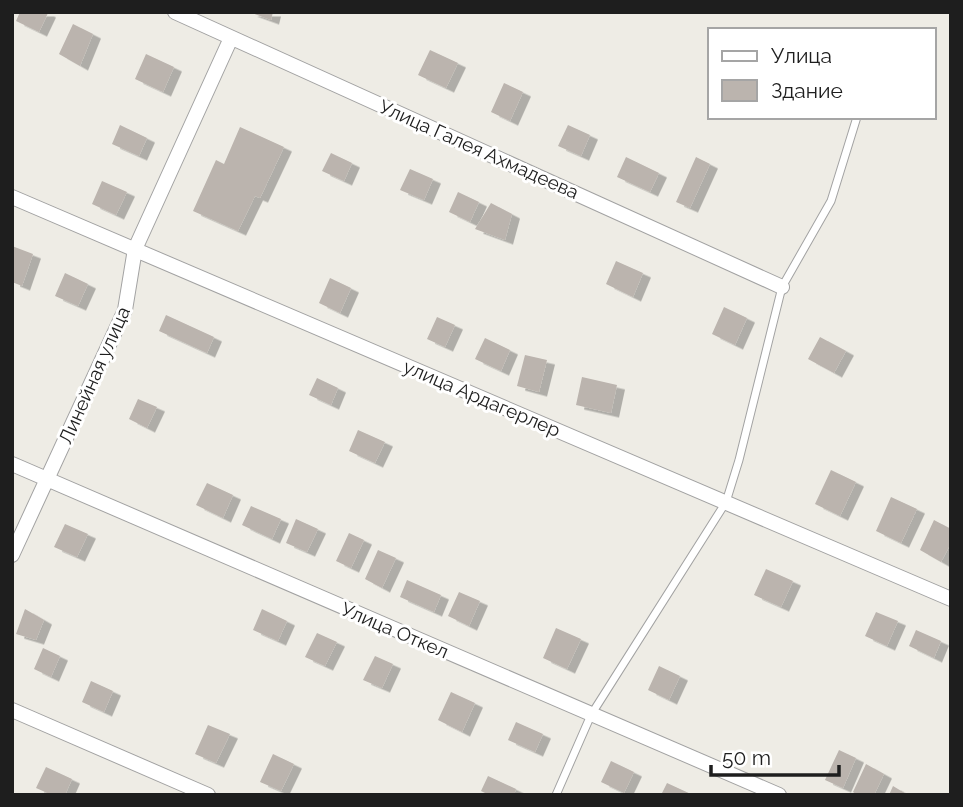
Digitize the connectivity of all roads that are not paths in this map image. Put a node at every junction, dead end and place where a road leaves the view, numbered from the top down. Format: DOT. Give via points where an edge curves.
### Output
graph roads {
  1 [pos="174,12"];
  2 [pos="231,38"];
  3 [pos="857,119"];
  4 [pos="12,197"];
  5 [pos="135,249"];
  6 [pos="782,287"];
  7 [pos="12,464"];
  8 [pos="48,479"];
  9 [pos="726,502"];
  10 [pos="12,555"];
  11 [pos="951,598"];
  12 [pos="12,710"];
  13 [pos="591,715"];
  14 [pos="208,795"];
  15 [pos="556,795"];
  16 [pos="779,795"];
  1 -- 2 [label="street, Улица Галея Ахмадеева"];
  2 -- 5 [label="street, Линейная улица"];
  2 -- 6 [label="street, Улица Галея Ахмадеева"];
  3 -- 6 [label="lane" via="831,201"];
  4 -- 5 [label="street, улица Ардагерлер"];
  5 -- 8 [label="street, Линейная улица" via="125,310"];
  5 -- 9 [label="street, улица Ардагерлер"];
  6 -- 9 [label="lane"];
  7 -- 8 [label="street, Улица Откел"];
  8 -- 10 [label="street, Линейная улица"];
  8 -- 13 [label="street, Улица Откел"];
  9 -- 11 [label="street, улица Ардагерлер"];
  9 -- 13 [label="lane"];
  12 -- 14 [label="street"];
  13 -- 15 [label="lane"];
  13 -- 16 [label="street, Улица Откел"];
}
